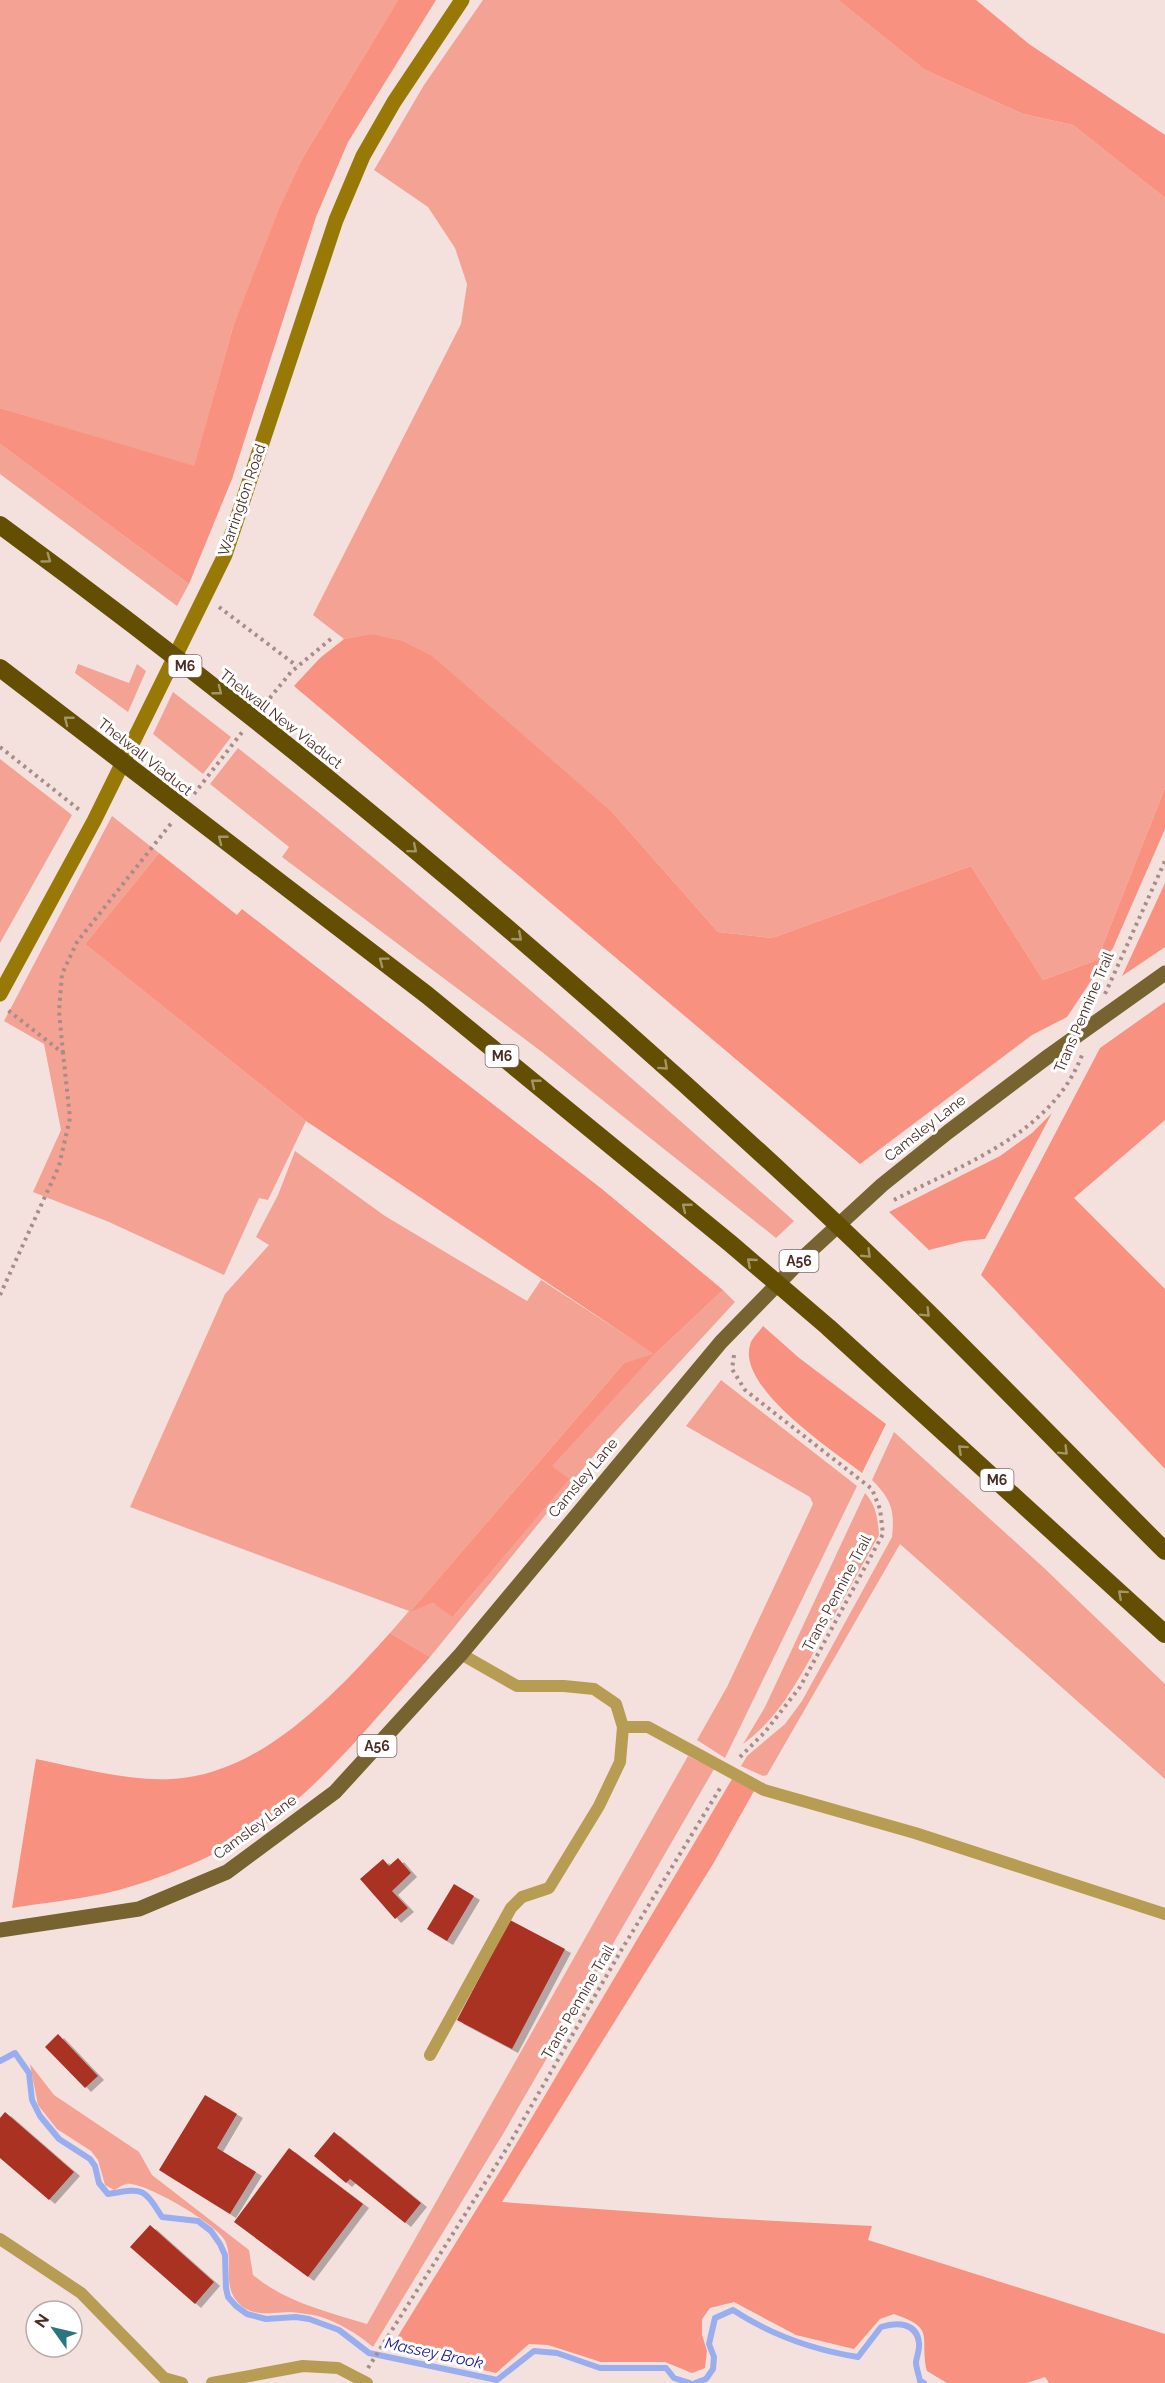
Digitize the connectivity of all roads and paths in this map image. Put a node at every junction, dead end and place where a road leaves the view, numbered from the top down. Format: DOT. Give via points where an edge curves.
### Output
graph roads {
  1 [pos="462,0"];
  2 [pos="0,525"];
  3 [pos="205,597"];
  4 [pos="332,638"];
  5 [pos="297,666"];
  6 [pos="0,668"];
  7 [pos="261,709"];
  8 [pos="246,728"];
  9 [pos="0,747"];
  10 [pos="187,802"];
  11 [pos="180,811"];
  12 [pos="94,821"];
  13 [pos="1165,861"];
  14 [pos="1165,973"];
  15 [pos="0,994"];
  16 [pos="1103,998"];
  17 [pos="0,1004"];
  18 [pos="63,1053"];
  19 [pos="1082,1053"];
  20 [pos="885,1205"];
  21 [pos="0,1281"];
  22 [pos="6,1282"];
  23 [pos="0,1295"];
  24 [pos="739,1349"];
  25 [pos="1165,1551"];
  26 [pos="1165,1634"];
  27 [pos="461,1654"];
  28 [pos="623,1727"];
  29 [pos="730,1772"];
  30 [pos="1165,1914"];
  31 [pos="0,1930"];
  32 [pos="430,2055"];
  33 [pos="0,2239"];
  34 [pos="366,2378"];
  35 [pos="182,2383"];
  36 [pos="212,2383"];
  1 -- 3 [label="street, Warrington Road" via="363,156 298,328 225,555"];
  2 -- 25 [label="highway, Thelwall New Viaduct / M6, one-way" via="368,811 589,1000 794,1184"];
  3 -- 5 [label="path"];
  3 -- 12 [label="street, Warrington Road"];
  4 -- 5 [label="path"];
  5 -- 7 [label="path"];
  26 -- 6 [label="highway, Thelwall Viaduct / M6, one-way" via="828,1327 731,1244 427,994"];
  8 -- 10 [label="path"];
  9 -- 12 [label="path"];
  11 -- 18 [label="path" via="76,942 62,974 59,1011"];
  12 -- 15 [label="street, Warrington Road"];
  13 -- 16 [label="path, Trans Pennine Trail"];
  14 -- 27 [label="main road, Camsley Lane / A56" via="1050,1055 882,1185 806,1255 687,1381"];
  17 -- 18 [label="path"];
  18 -- 22 [label="path" via="70,1119 59,1166"];
  19 -- 20 [label="path, Trans Pennine Trail" via="1062,1094 1042,1115 1012,1138"];
  21 -- 22 [label="path"];
  22 -- 23 [label="path"];
  24 -- 29 [label="path, Trans Pennine Trail" via="732,1357 732,1369 745,1390 872,1489 880,1509 883,1534 800,1687"];
  27 -- 28 [label="lane" via="517,1686 594,1689 616,1704"];
  27 -- 31 [label="main road, Camsley Lane / A56" via="335,1792 226,1872 139,1909"];
  28 -- 29 [label="lane" via="648,1727"];
  28 -- 32 [label="lane" via="620,1762 599,1806 549,1888 522,1897 511,1908"];
  29 -- 30 [label="lane" via="764,1790 915,1833"];
  29 -- 34 [label="path, Trans Pennine Trail"];
  33 -- 35 [label="lane" via="81,2293 164,2378"];
  34 -- 36 [label="lane" via="338,2368 303,2366"];
}
